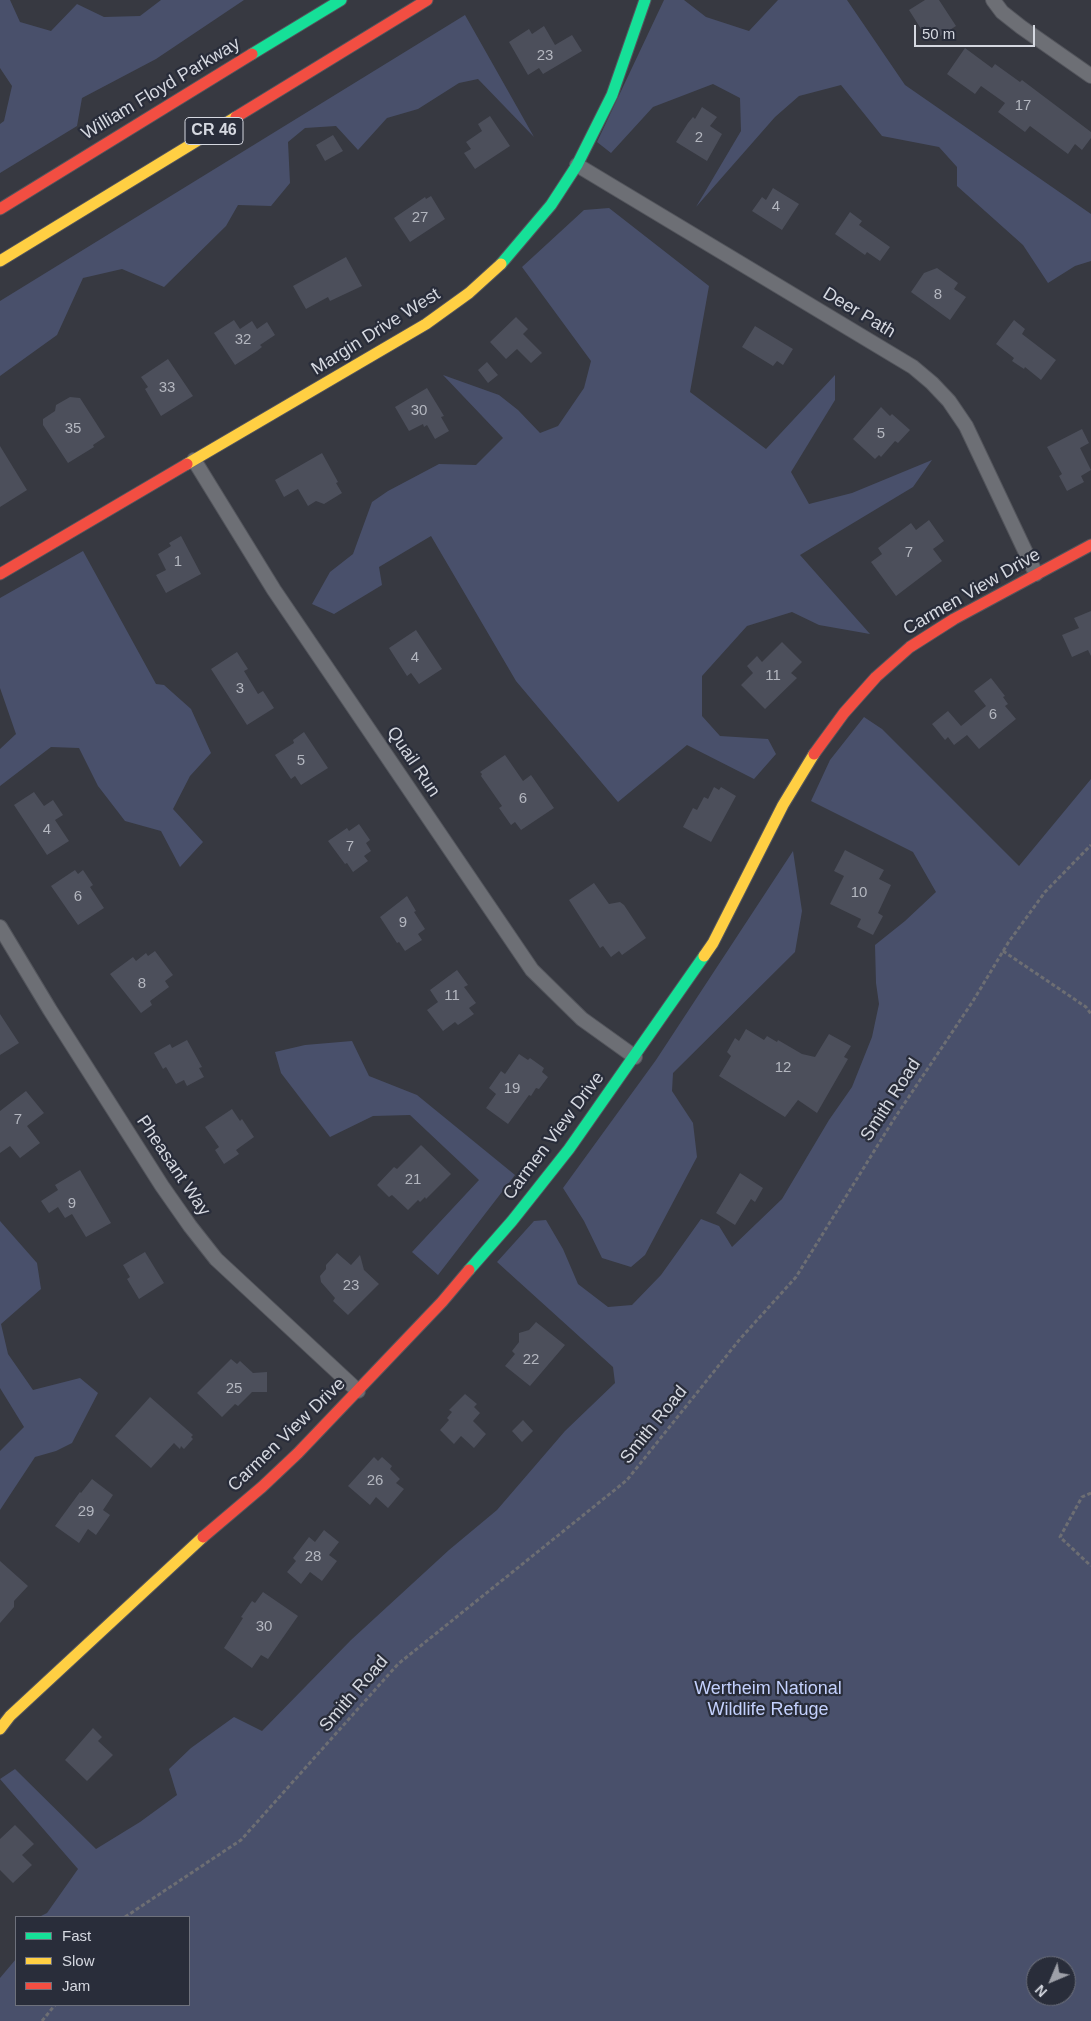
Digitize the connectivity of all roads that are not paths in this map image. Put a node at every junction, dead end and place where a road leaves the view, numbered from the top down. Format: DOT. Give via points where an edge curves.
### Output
graph roads {
  1 [pos="341,0"];
  2 [pos="427,0"];
  3 [pos="646,0"];
  4 [pos="993,0"];
  5 [pos="1091,76"];
  6 [pos="578,165"];
  7 [pos="0,209"];
  8 [pos="0,261"];
  9 [pos="194,460"];
  10 [pos="1091,546"];
  11 [pos="0,574"];
  12 [pos="1036,574"];
  13 [pos="0,927"];
  14 [pos="635,1056"];
  15 [pos="358,1391"];
  16 [pos="5,1712"];
  17 [pos="0,1730"];
  1 -- 7 [label="main road, William Floyd Parkway / CR 46"];
  2 -- 8 [label="main road, CR 46"];
  3 -- 6 [label="main road, Margin Drive West" via="612,95"];
  4 -- 5 [label="street" via="1021,28"];
  6 -- 9 [label="main road, Margin Drive West" via="551,205 499,266 469,293 426,324"];
  6 -- 12 [label="street, Deer Path" via="913,367 932,383 966,426"];
  9 -- 11 [label="main road, Margin Drive West"];
  9 -- 14 [label="street, Quail Run" via="274,590 532,970 582,1019"];
  10 -- 12 [label="main road, Carmen View Drive"];
  12 -- 14 [label="main road, Carmen View Drive" via="954,618 910,647 876,677 844,713 783,805 713,943"];
  13 -- 15 [label="street, Pheasant Way" via="190,1226 216,1259"];
  14 -- 15 [label="main road, Carmen View Drive" via="569,1149 512,1221 442,1302"];
  15 -- 16 [label="main road, Carmen View Drive" via="292,1458"];
  16 -- 17 [label="main road, Carmen View Drive"];
}
